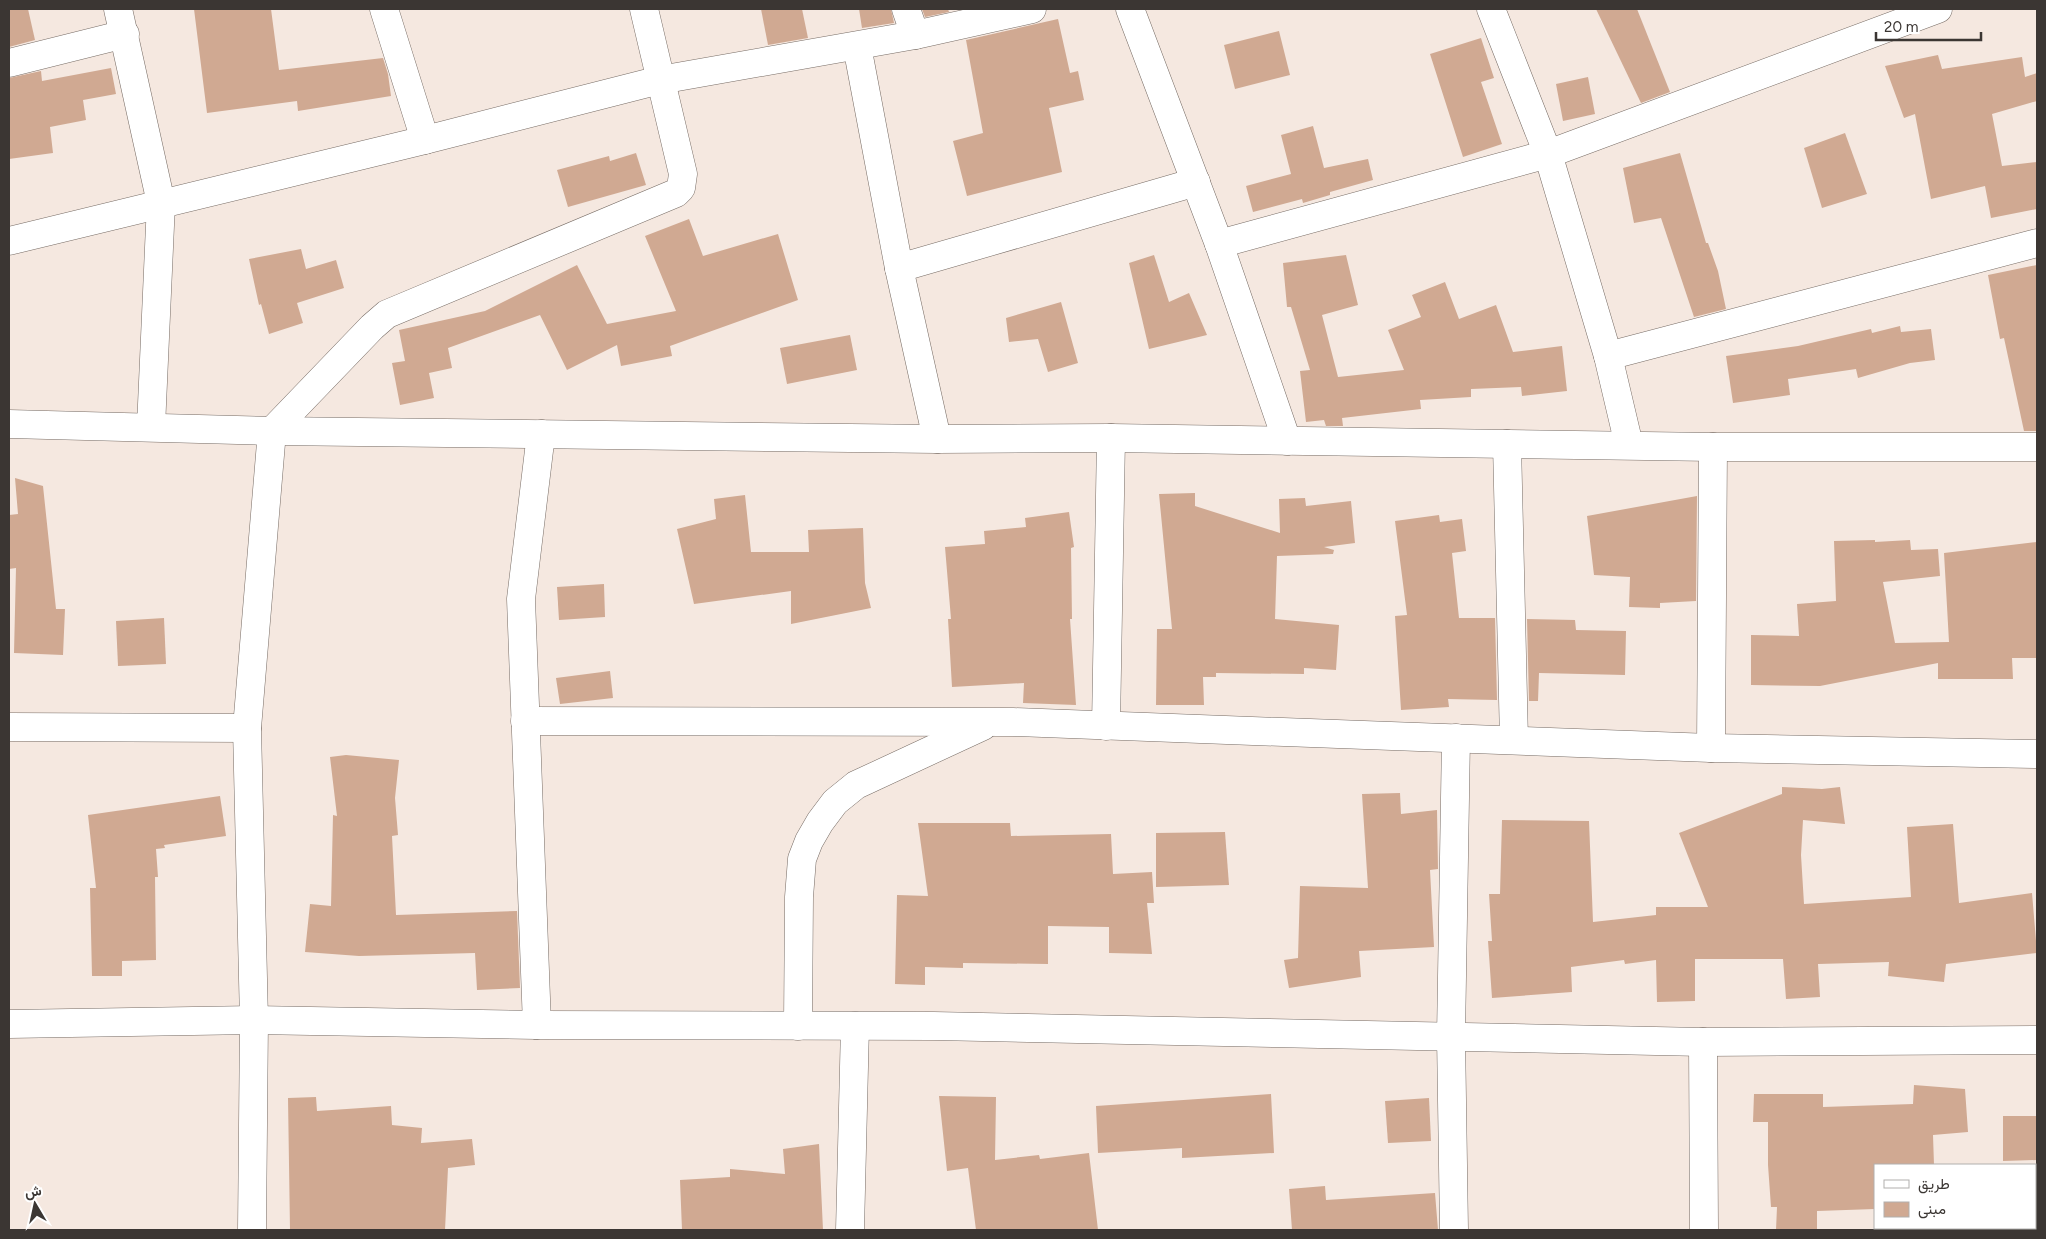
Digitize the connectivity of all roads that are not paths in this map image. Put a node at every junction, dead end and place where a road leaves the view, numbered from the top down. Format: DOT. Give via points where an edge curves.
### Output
graph roads {
  1 [pos="384,9"];
  2 [pos="644,9"];
  3 [pos="906,9"];
  4 [pos="1032,9"];
  5 [pos="1130,9"];
  6 [pos="1491,9"];
  7 [pos="1938,9"];
  8 [pos="1900,16"];
  9 [pos="122,22"];
  10 [pos="915,35"];
  11 [pos="858,46"];
  12 [pos="9,63"];
  13 [pos="660,80"];
  14 [pos="425,140"];
  15 [pos="1548,154"];
  16 [pos="1196,182"];
  17 [pos="161,203"];
  18 [pos="9,241"];
  19 [pos="2037,243"];
  20 [pos="1219,244"];
  21 [pos="899,268"];
  22 [pos="1608,356"];
  23 [pos="9,424"];
  24 [pos="151,427"];
  25 [pos="272,431"];
  26 [pos="541,434"];
  27 [pos="937,438"];
  28 [pos="1111,438"];
  29 [pos="1287,441"];
  30 [pos="1507,444"];
  31 [pos="1629,445"];
  32 [pos="2037,446"];
  33 [pos="1714,447"];
  34 [pos="525,721"];
  35 [pos="992,722"];
  36 [pos="1106,726"];
  37 [pos="9,727"];
  38 [pos="247,728"];
  39 [pos="1456,738"];
  40 [pos="1514,740"];
  41 [pos="1711,748"];
  42 [pos="2037,754"];
  43 [pos="254,1020"];
  44 [pos="9,1024"];
  45 [pos="537,1025"];
  46 [pos="798,1026"];
  47 [pos="855,1026"];
  48 [pos="1451,1036"];
  49 [pos="2037,1040"];
  50 [pos="1703,1042"];
  51 [pos="252,1230"];
  52 [pos="850,1230"];
  53 [pos="1454,1230"];
  54 [pos="1704,1230"];
  1 -- 14 [label="street"];
  2 -- 13 [label="street"];
  3 -- 10 [label="street"];
  4 -- 10 [label="street"];
  5 -- 16 [label="street"];
  6 -- 15 [label="street"];
  7 -- 8 [label="street"];
  8 -- 15 [label="street"];
  9 -- 12 [label="street"];
  9 -- 17 [label="street"];
  10 -- 11 [label="street"];
  11 -- 13 [label="street"];
  11 -- 21 [label="street"];
  13 -- 14 [label="street"];
  13 -- 25 [label="street" via="683,174 681,188 676,193 387,314"];
  14 -- 17 [label="street"];
  15 -- 20 [label="street"];
  15 -- 22 [label="street"];
  16 -- 20 [label="street"];
  16 -- 21 [label="street"];
  17 -- 18 [label="street"];
  17 -- 24 [label="street"];
  19 -- 22 [label="street"];
  20 -- 29 [label="street"];
  21 -- 27 [label="street"];
  22 -- 31 [label="street"];
  23 -- 24 [label="street"];
  24 -- 25 [label="street"];
  25 -- 26 [label="street"];
  25 -- 38 [label="street"];
  26 -- 27 [label="street"];
  26 -- 34 [label="street" via="521,599"];
  27 -- 28 [label="street"];
  28 -- 29 [label="street"];
  28 -- 36 [label="street"];
  29 -- 30 [label="street"];
  30 -- 31 [label="street"];
  30 -- 40 [label="street"];
  31 -- 33 [label="street"];
  32 -- 33 [label="street"];
  33 -- 41 [label="street"];
  34 -- 35 [label="street"];
  34 -- 45 [label="street"];
  35 -- 36 [label="street"];
  35 -- 46 [label="street" via="856,784 835,802 820,822 802,859"];
  36 -- 39 [label="street"];
  37 -- 38 [label="street"];
  38 -- 43 [label="street"];
  39 -- 40 [label="street"];
  39 -- 48 [label="street"];
  40 -- 41 [label="street"];
  41 -- 42 [label="street"];
  43 -- 44 [label="street"];
  43 -- 45 [label="street"];
  43 -- 51 [label="street"];
  45 -- 46 [label="street"];
  46 -- 47 [label="street"];
  47 -- 48 [label="street"];
  47 -- 52 [label="street"];
  48 -- 50 [label="street"];
  48 -- 53 [label="street"];
  49 -- 50 [label="street"];
  50 -- 54 [label="street"];
}
